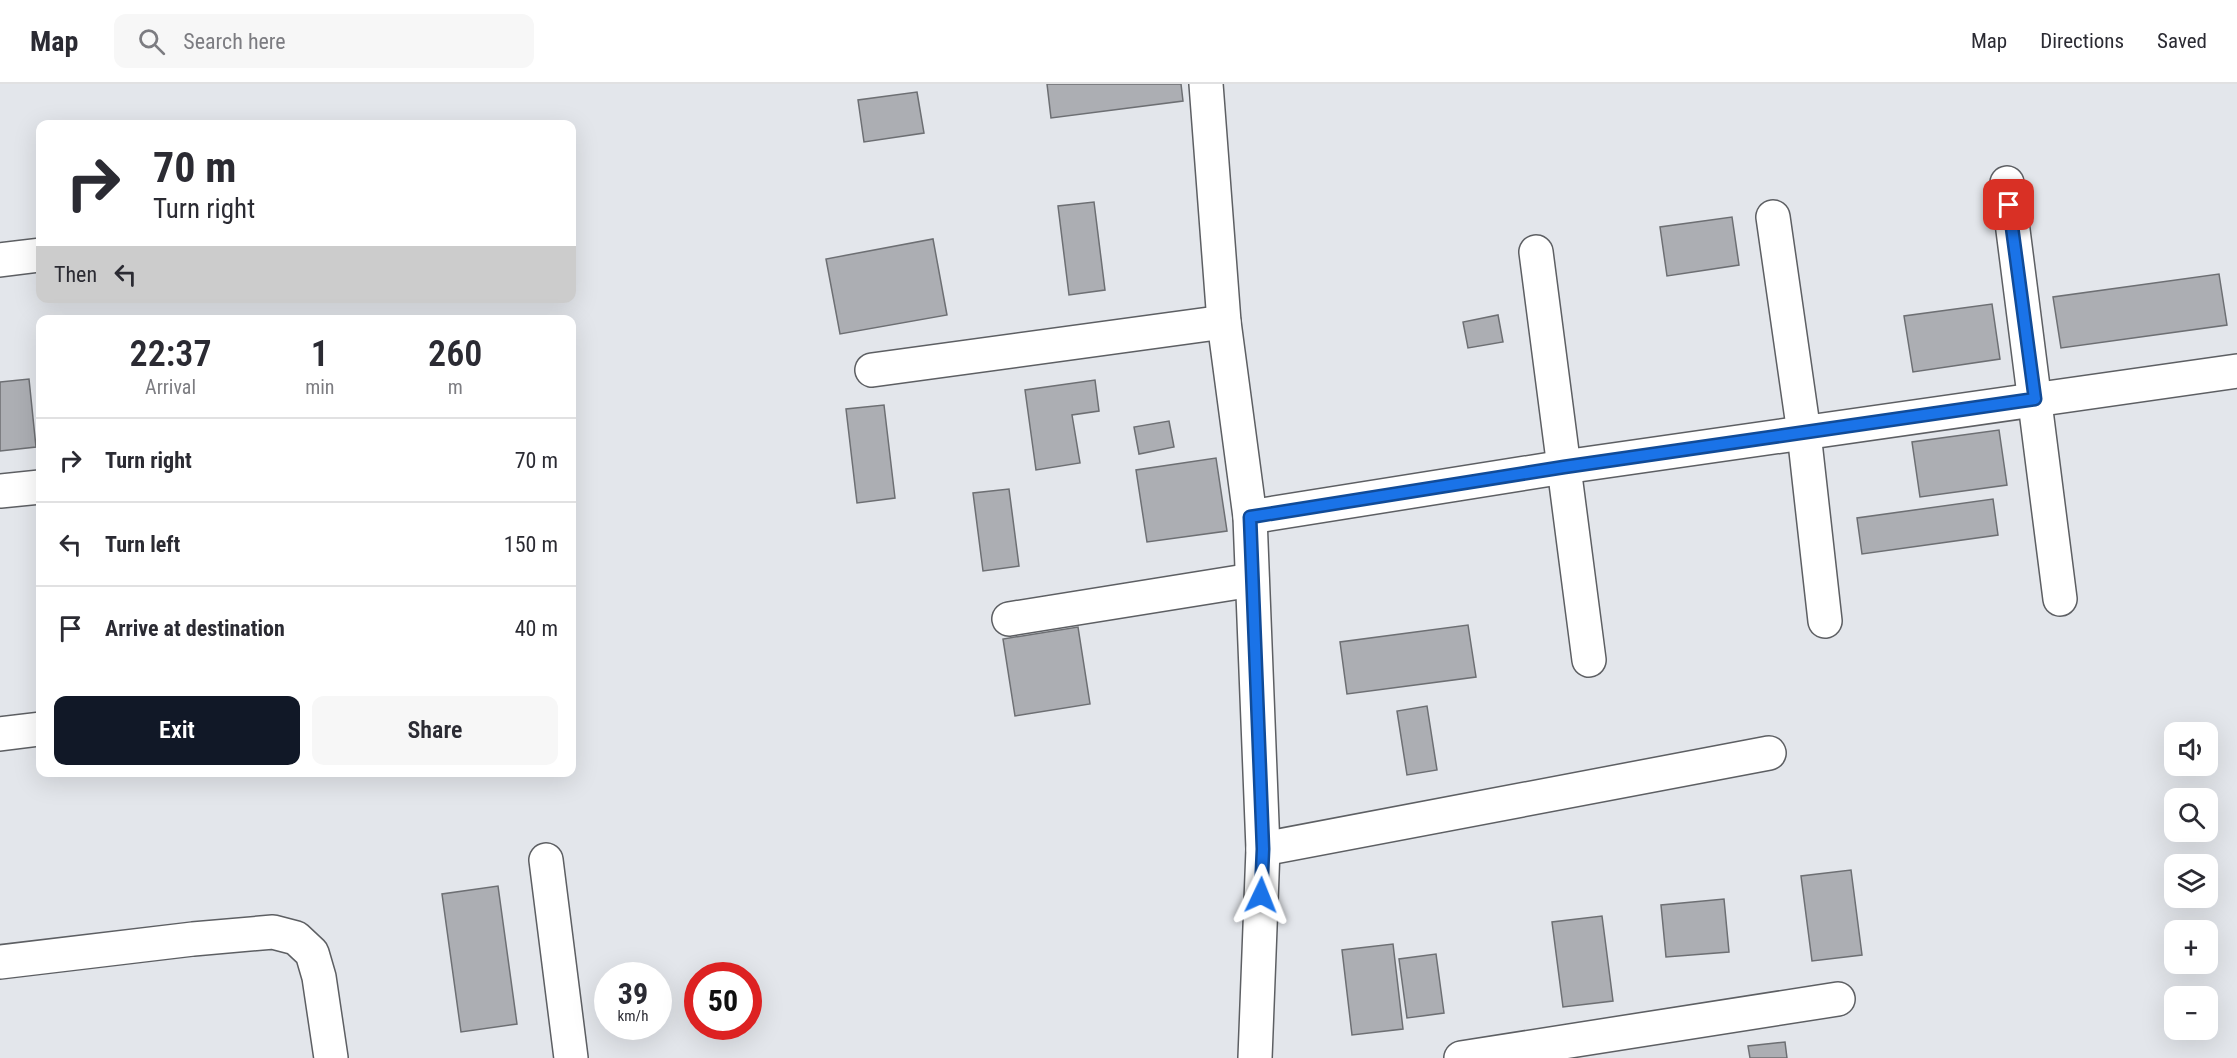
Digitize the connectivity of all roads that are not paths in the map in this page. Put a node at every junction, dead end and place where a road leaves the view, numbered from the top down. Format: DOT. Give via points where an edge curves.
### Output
graph roads {
  1 [pos="1206,84"];
  2 [pos="2007,183"];
  3 [pos="1773,217"];
  4 [pos="1536,252"];
  5 [pos="36,256"];
  6 [pos="0,260"];
  7 [pos="1224,322"];
  8 [pos="872,370"];
  9 [pos="2237,371"];
  10 [pos="2035,399"];
  11 [pos="1804,433"];
  12 [pos="1564,467"];
  13 [pos="36,487"];
  14 [pos="0,491"];
  15 [pos="1250,517"];
  16 [pos="1252,580"];
  17 [pos="2060,599"];
  18 [pos="1009,619"];
  19 [pos="1825,621"];
  20 [pos="1589,660"];
  21 [pos="36,730"];
  22 [pos="0,734"];
  23 [pos="1769,753"];
  24 [pos="1263,849"];
  25 [pos="546,860"];
  26 [pos="0,962"];
  27 [pos="1838,999"];
  28 [pos="331,1058"];
  29 [pos="571,1058"];
  30 [pos="1255,1058"];
  31 [pos="1461,1058"];
  1 -- 7 [label="street"];
  2 -- 10 [label="street"];
  3 -- 11 [label="street"];
  4 -- 12 [label="street"];
  5 -- 6 [label="street"];
  7 -- 8 [label="street"];
  7 -- 15 [label="street"];
  9 -- 10 [label="street"];
  10 -- 11 [label="street"];
  10 -- 17 [label="street"];
  11 -- 12 [label="street"];
  11 -- 19 [label="street"];
  12 -- 15 [label="street"];
  12 -- 20 [label="street"];
  13 -- 14 [label="street"];
  15 -- 16 [label="street"];
  16 -- 18 [label="street"];
  16 -- 24 [label="street"];
  21 -- 22 [label="street"];
  23 -- 24 [label="street"];
  24 -- 30 [label="street"];
  25 -- 29 [label="street"];
  26 -- 28 [label="street" via="273,932 296,939 312,953"];
  27 -- 31 [label="street"];
}
